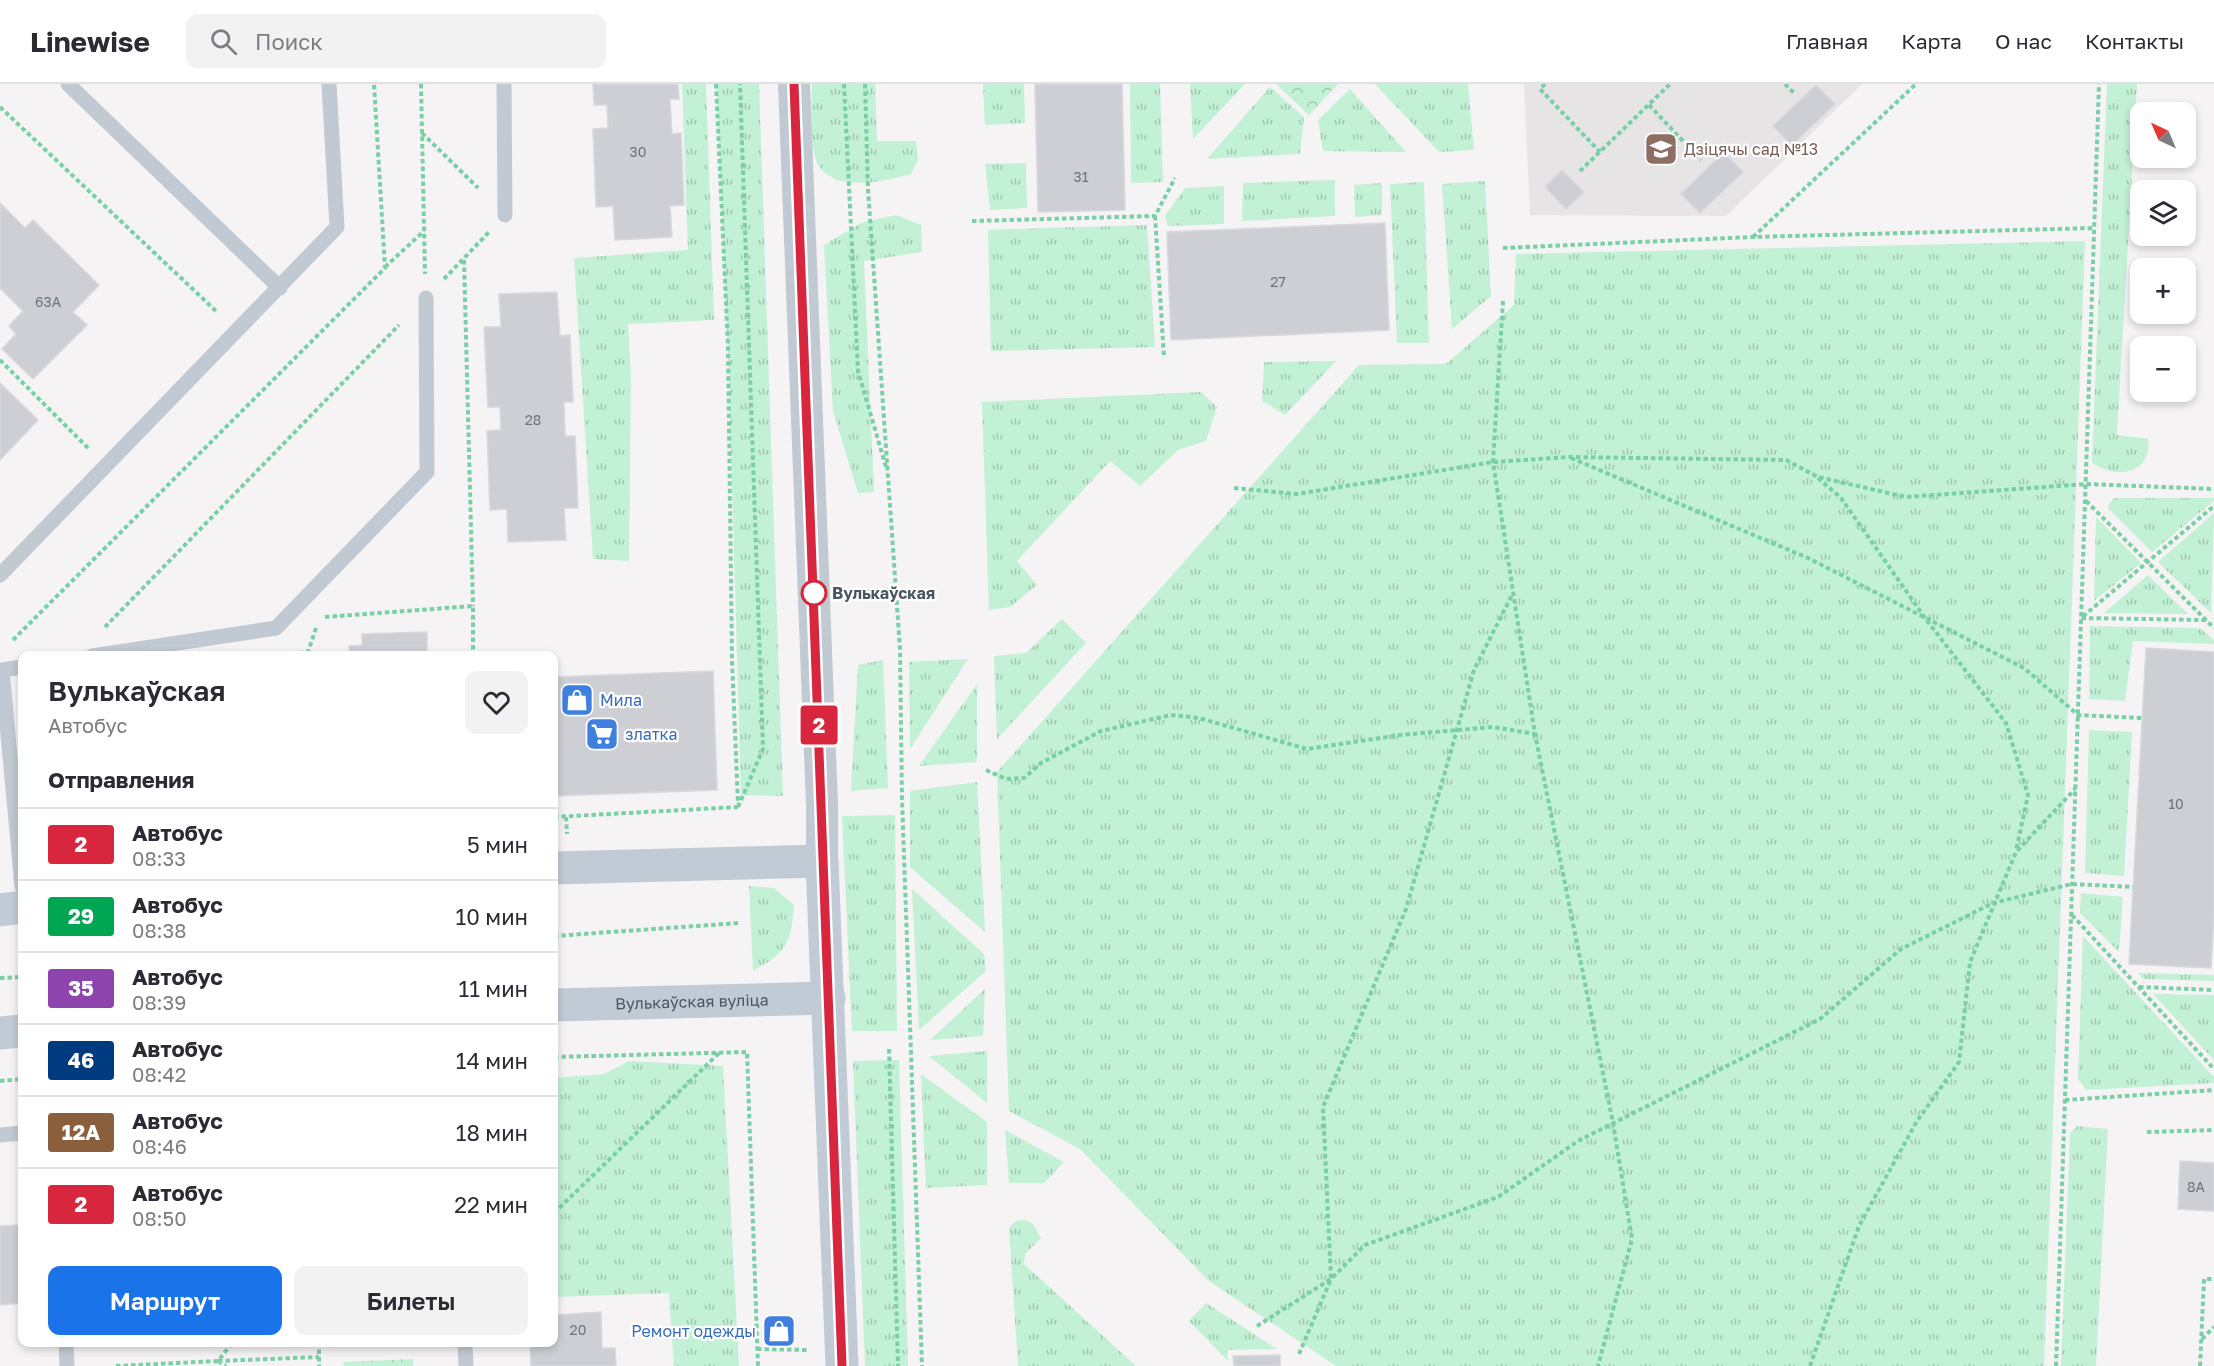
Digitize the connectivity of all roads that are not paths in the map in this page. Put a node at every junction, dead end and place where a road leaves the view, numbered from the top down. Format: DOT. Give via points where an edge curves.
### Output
graph roads {
  1 [pos="68,84"];
  2 [pos="329,84"];
  3 [pos="504,84"];
  4 [pos="794,84"];
  5 [pos="505,215"];
  6 [pos="280,288"];
  7 [pos="426,298"];
  8 [pos="0,575"];
  9 [pos="125,651"];
  10 [pos="18,667"];
  11 [pos="1,669"];
  12 [pos="6,795"];
  13 [pos="822,861"];
  14 [pos="18,863"];
  15 [pos="558,868"];
  16 [pos="18,908"];
  17 [pos="0,910"];
  18 [pos="829,998"];
  19 [pos="558,1005"];
  20 [pos="18,1032"];
  21 [pos="0,1034"];
  22 [pos="18,1133"];
  23 [pos="0,1135"];
  24 [pos="66,1347"];
  25 [pos="465,1347"];
  26 [pos="841,1357"];
  27 [pos="68,1366"];
  28 [pos="466,1366"];
  1 -- 6 [label="lane"];
  2 -- 6 [label="lane" via="337,227"];
  3 -- 5 [label="lane"];
  4 -- 13 [label="street"];
  6 -- 8 [label="lane"];
  7 -- 9 [label="lane" via="427,472 276,628"];
  10 -- 11 [label="lane"];
  11 -- 12 [label="lane"];
  12 -- 14 [label="lane"];
  13 -- 15 [label="street"];
  13 -- 18 [label="street"];
  16 -- 17 [label="street"];
  18 -- 19 [label="street, Вулькаўская вуліца"];
  18 -- 26 [label="street"];
  20 -- 21 [label="street"];
  22 -- 23 [label="lane"];
  24 -- 27 [label="lane"];
  25 -- 28 [label="lane"];
}
